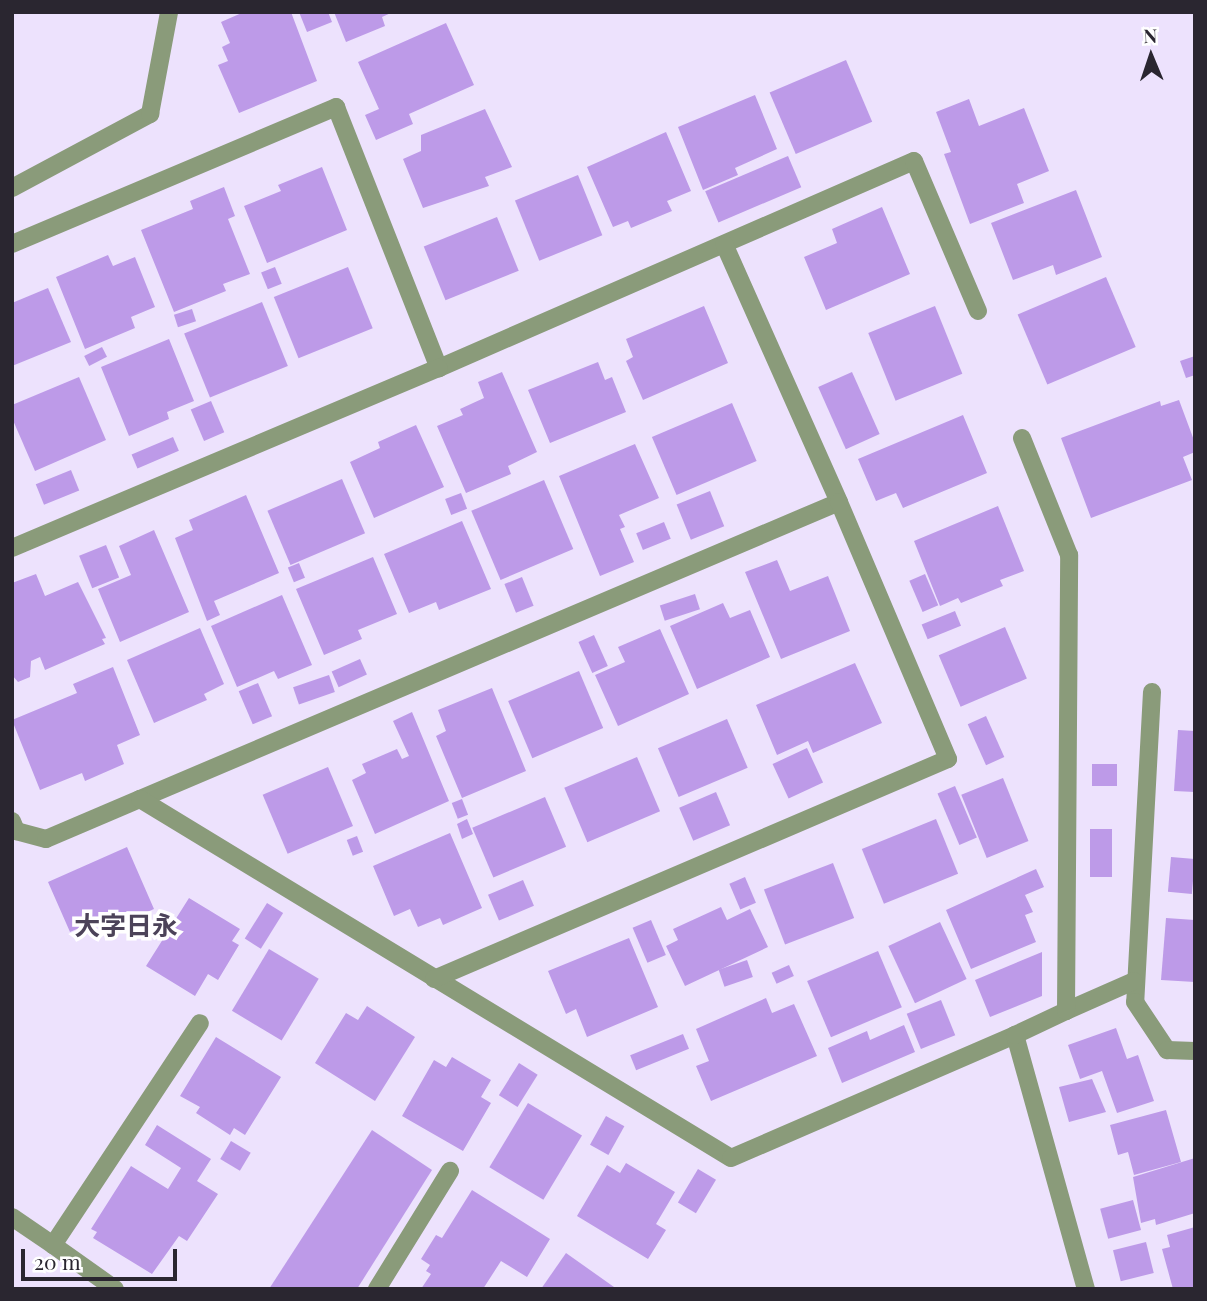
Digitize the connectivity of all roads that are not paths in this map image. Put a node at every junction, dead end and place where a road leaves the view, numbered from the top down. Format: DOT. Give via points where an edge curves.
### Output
graph roads {
  1 [pos="169,12"];
  2 [pos="12,188"];
  3 [pos="12,244"];
  4 [pos="724,244"];
  5 [pos="978,311"];
  6 [pos="439,368"];
  7 [pos="1022,438"];
  8 [pos="838,502"];
  9 [pos="12,548"];
  10 [pos="1152,692"];
  11 [pos="140,799"];
  12 [pos="12,821"];
  13 [pos="434,979"];
  14 [pos="1134,981"];
  15 [pos="1066,1011"];
  16 [pos="200,1023"];
  17 [pos="1015,1035"];
  18 [pos="1195,1051"];
  19 [pos="450,1171"];
  20 [pos="12,1217"];
  21 [pos="53,1245"];
  22 [pos="115,1289"];
  23 [pos="377,1289"];
  24 [pos="1086,1289"];
  1 -- 2 [label="street" via="150,114"];
  3 -- 6 [label="street" via="336,107"];
  4 -- 5 [label="street" via="914,161"];
  4 -- 6 [label="street"];
  4 -- 8 [label="street"];
  6 -- 9 [label="street"];
  7 -- 15 [label="street" via="1069,555"];
  8 -- 11 [label="street"];
  8 -- 13 [label="street" via="948,759"];
  10 -- 14 [label="street"];
  11 -- 12 [label="street" via="46,839 16,831"];
  11 -- 13 [label="street"];
  13 -- 17 [label="street" via="731,1158"];
  14 -- 15 [label="street"];
  14 -- 18 [label="street" via="1135,1002 1167,1050"];
  15 -- 17 [label="street"];
  16 -- 21 [label="street"];
  17 -- 24 [label="street"];
  19 -- 23 [label="street"];
  20 -- 21 [label="street"];
  21 -- 22 [label="street"];
}
